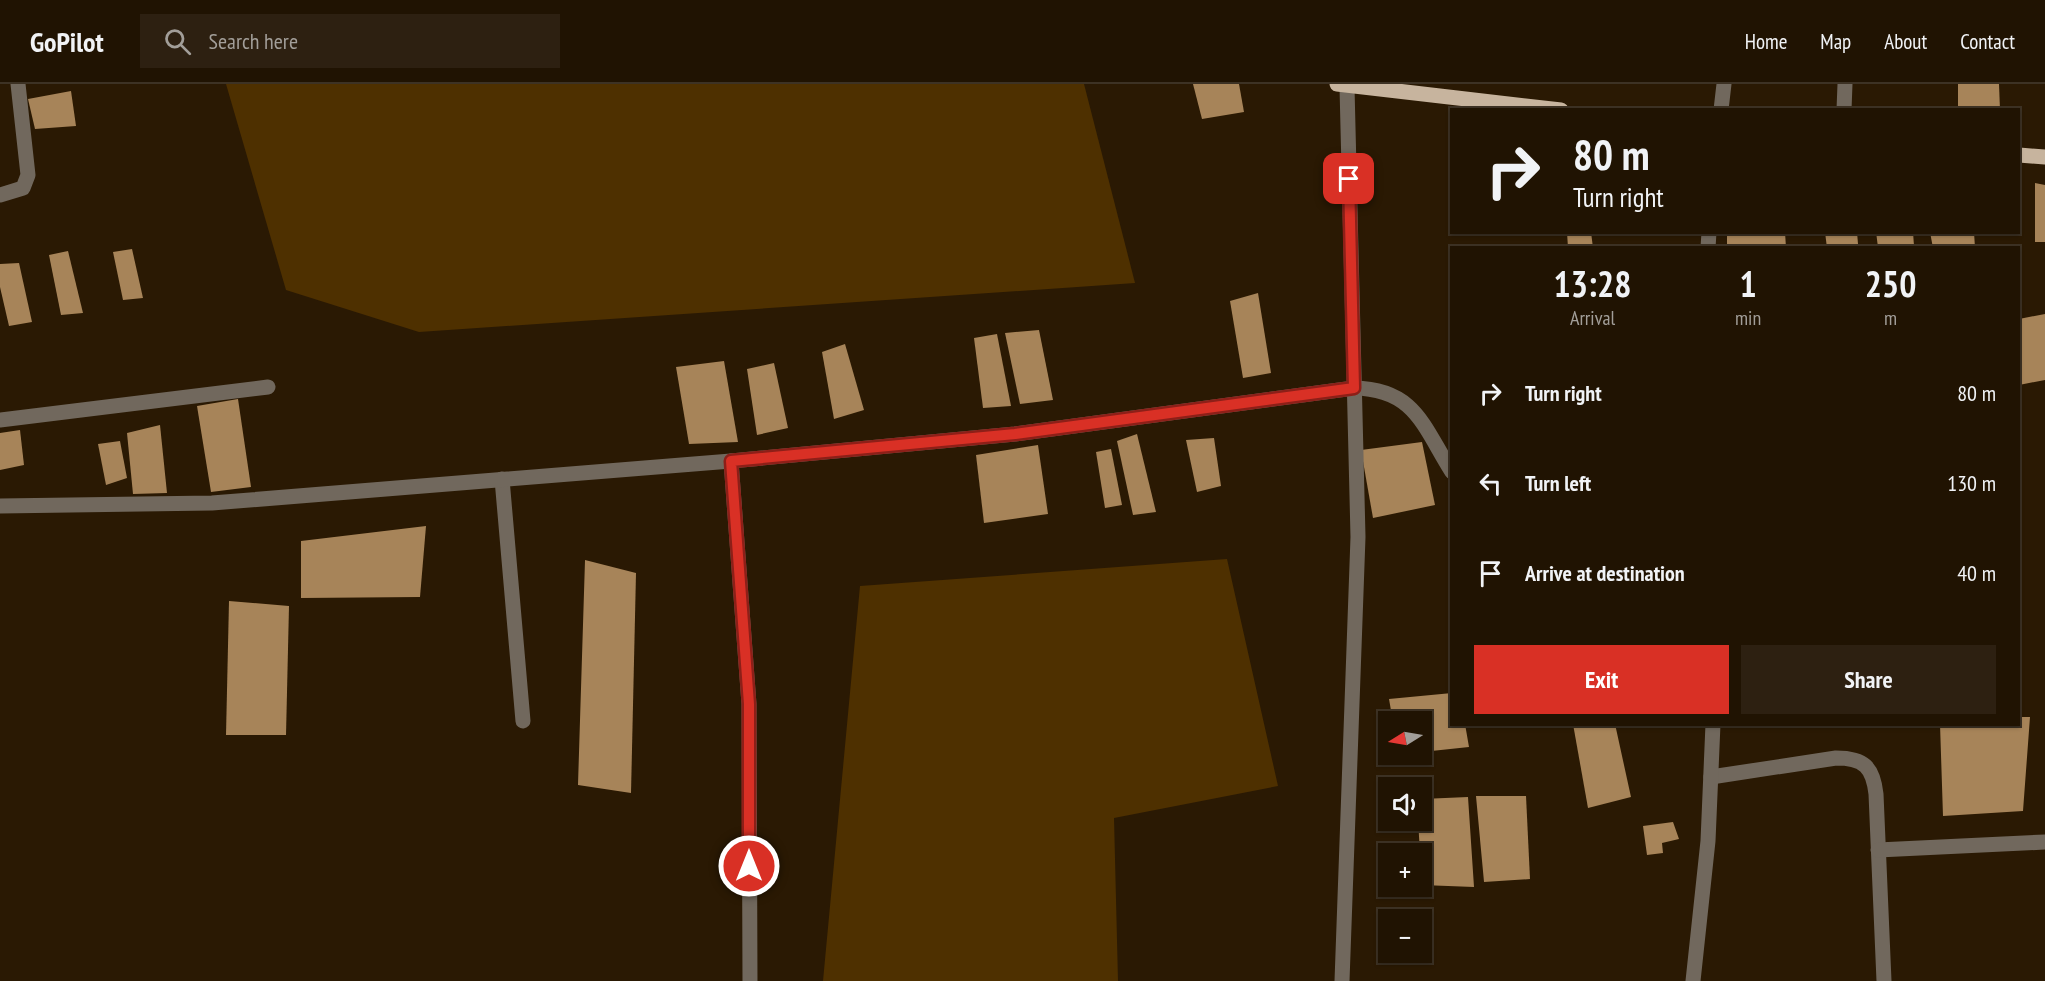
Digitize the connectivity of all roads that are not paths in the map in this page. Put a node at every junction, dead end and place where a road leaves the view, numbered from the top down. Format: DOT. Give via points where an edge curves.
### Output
graph roads {
  1 [pos="18,84"];
  2 [pos="1725,84"];
  3 [pos="1845,84"];
  4 [pos="1342,85"];
  5 [pos="1543,108"];
  6 [pos="1720,108"];
  7 [pos="1844,108"];
  8 [pos="2020,154"];
  9 [pos="2045,156"];
  10 [pos="0,195"];
  11 [pos="268,387"];
  12 [pos="1354,388"];
  13 [pos="0,420"];
  14 [pos="731,461"];
  15 [pos="1450,469"];
  16 [pos="502,479"];
  17 [pos="0,506"];
  18 [pos="523,721"];
  19 [pos="1713,726"];
  20 [pos="1711,777"];
  21 [pos="2045,842"];
  22 [pos="1878,850"];
  23 [pos="750,981"];
  24 [pos="1342,981"];
  25 [pos="1693,981"];
  26 [pos="1884,981"];
  1 -- 10 [label="street" via="28,176 23,188"];
  2 -- 6 [label="street"];
  3 -- 7 [label="street"];
  4 -- 5 [label="main road"];
  4 -- 12 [label="street"];
  8 -- 9 [label="main road"];
  11 -- 13 [label="street"];
  12 -- 14 [label="street" via="1015,434"];
  12 -- 15 [label="street" via="1376,388 1409,404"];
  12 -- 24 [label="street" via="1358,537"];
  14 -- 16 [label="street"];
  14 -- 23 [label="street" via="749,704"];
  16 -- 17 [label="street" via="212,503"];
  16 -- 18 [label="street"];
  19 -- 20 [label="street"];
  20 -- 22 [label="street" via="1836,758 1864,763 1874,777"];
  20 -- 25 [label="street"];
  21 -- 22 [label="street"];
  22 -- 26 [label="street"];
}
